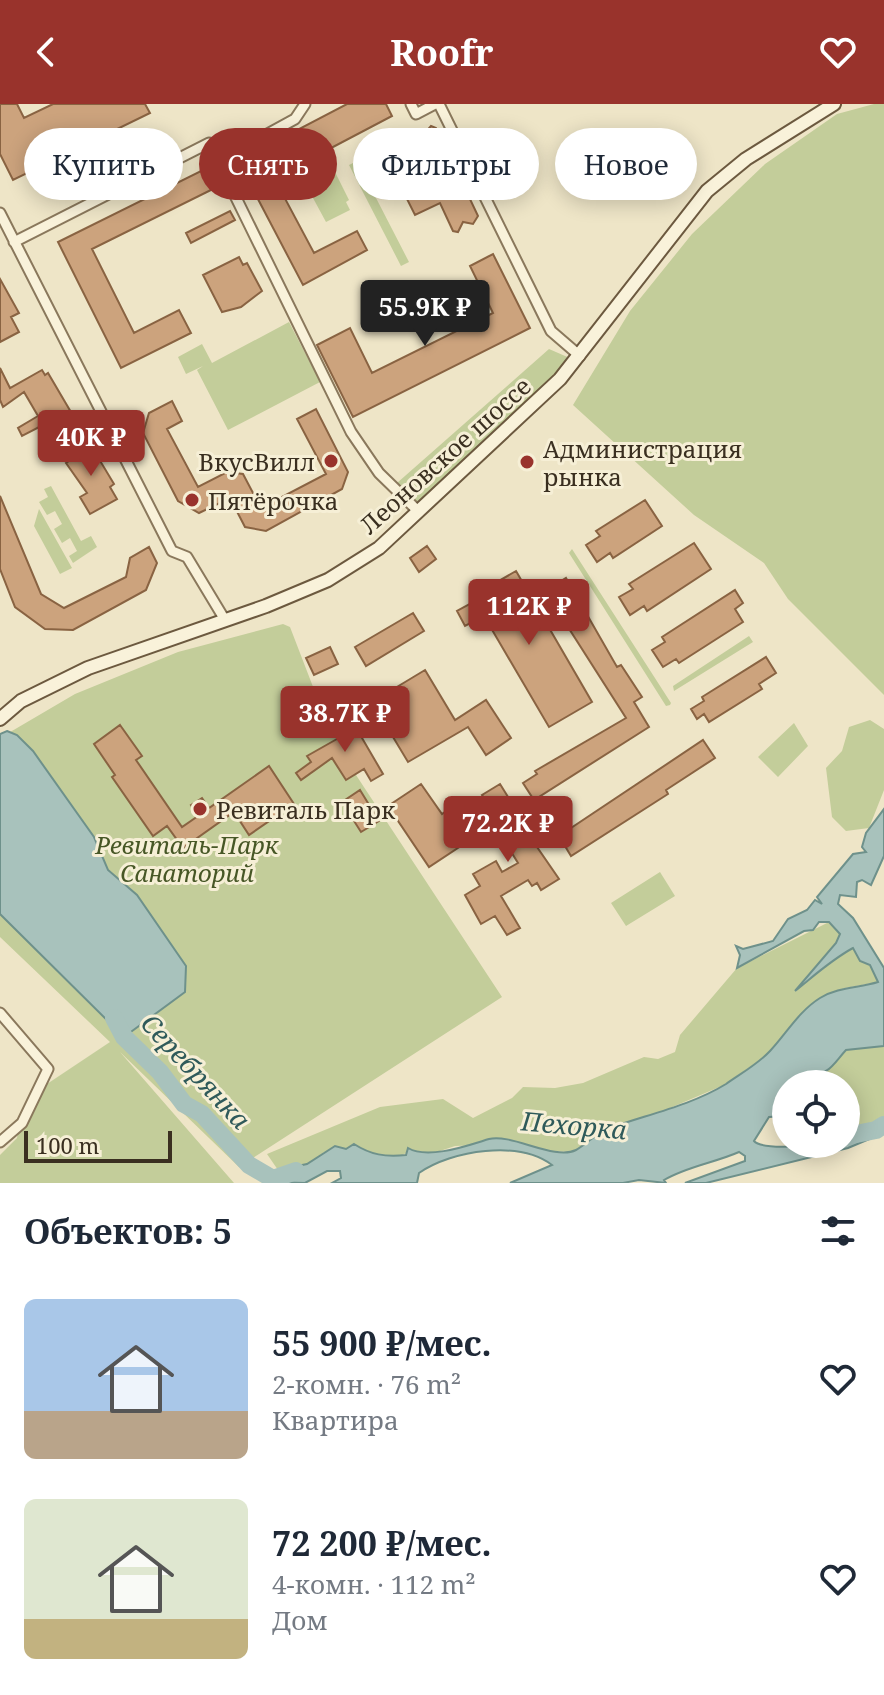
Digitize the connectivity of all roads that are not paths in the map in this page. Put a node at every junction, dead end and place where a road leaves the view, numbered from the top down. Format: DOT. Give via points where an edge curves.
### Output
graph roads {
  1 [pos="305,104"];
  2 [pos="411,104"];
  3 [pos="437,104"];
  4 [pos="834,104"];
  5 [pos="278,128"];
  6 [pos="199,148"];
  7 [pos="237,200"];
  8 [pos="0,213"];
  9 [pos="14,242"];
  10 [pos="580,356"];
  11 [pos="419,512"];
  12 [pos="225,620"];
  13 [pos="0,719"];
  14 [pos="0,1013"];
  15 [pos="0,1142"];
  1 -- 5 [label="street" via="295,119"];
  2 -- 3 [label="street" via="416,114"];
  3 -- 10 [label="street" via="551,331"];
  4 -- 10 [label="main road, Леоновское шоссе" via="746,159 707,191"];
  6 -- 9 [label="street"];
  7 -- 11 [label="street" via="355,439 379,473"];
  8 -- 9 [label="street"];
  9 -- 12 [label="street" via="172,551 187,557"];
  10 -- 11 [label="main road, Леоновское шоссе"];
  11 -- 12 [label="main road, Леоновское шоссе" via="379,548 328,580"];
  12 -- 13 [label="main road, Леоновское шоссе" via="88,668 21,701"];
  14 -- 15 [label="street" via="48,1069 22,1123"];
}
